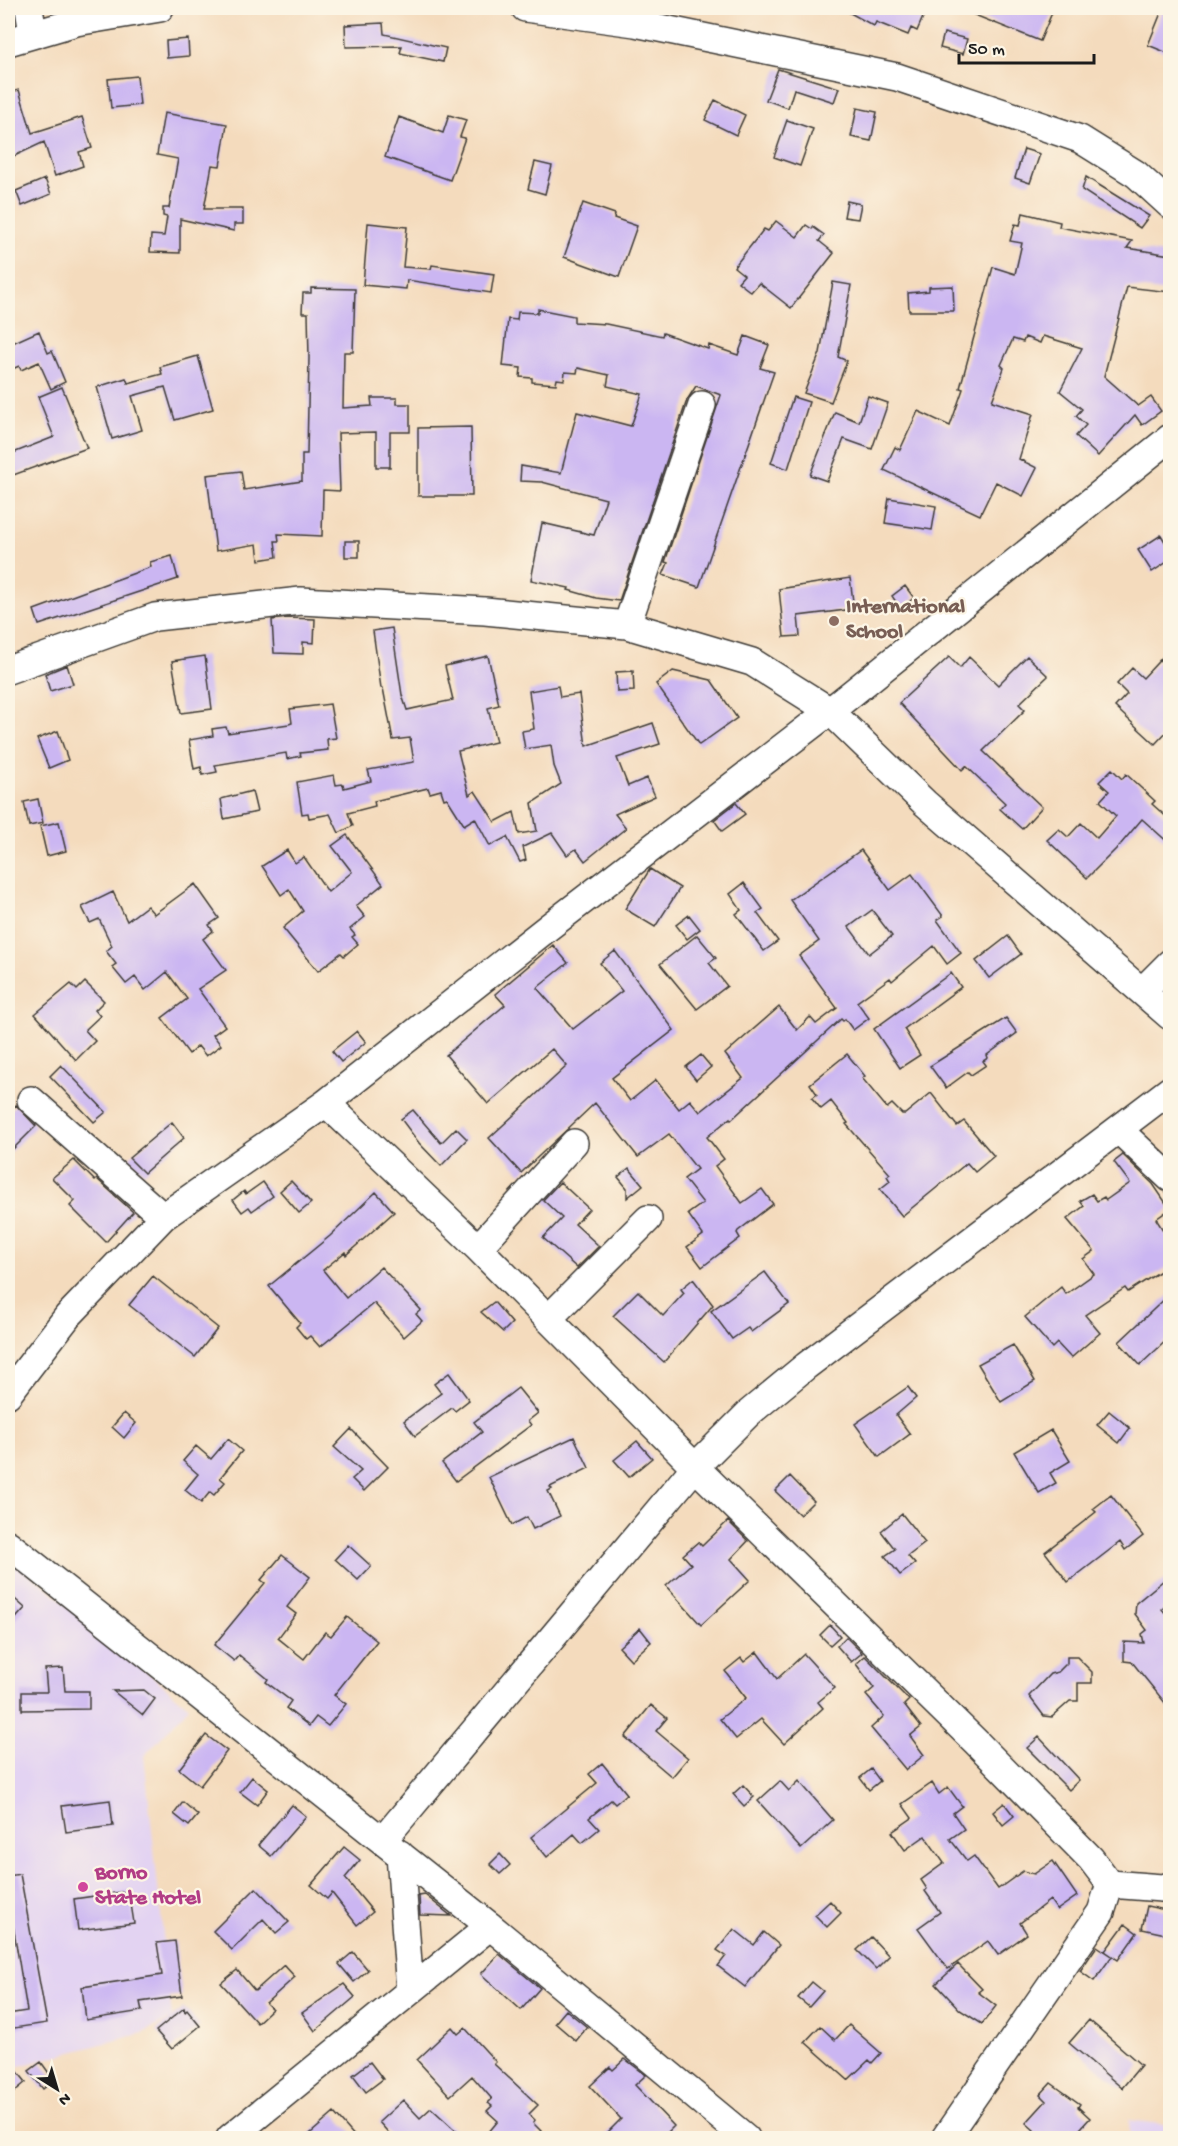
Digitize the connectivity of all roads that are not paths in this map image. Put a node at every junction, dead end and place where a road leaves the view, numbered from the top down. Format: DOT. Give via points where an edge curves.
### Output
graph roads {
  1 [pos="30,8"];
  2 [pos="160,8"];
  3 [pos="525,8"];
  4 [pos="621,14"];
  5 [pos="20,38"];
  6 [pos="1170,205"];
  7 [pos="702,405"];
  8 [pos="1170,438"];
  9 [pos="627,625"];
  10 [pos="8,670"];
  11 [pos="830,711"];
  12 [pos="1170,963"];
  13 [pos="1142,991"];
  14 [pos="1170,1016"];
  15 [pos="1170,1090"];
  16 [pos="31,1100"];
  17 [pos="326,1103"];
  18 [pos="1119,1130"];
  19 [pos="574,1143"];
  20 [pos="1170,1178"];
  21 [pos="163,1216"];
  22 [pos="648,1219"];
  23 [pos="478,1248"];
  24 [pos="548,1318"];
  25 [pos="8,1394"];
  26 [pos="695,1467"];
  27 [pos="8,1544"];
  28 [pos="392,1847"];
  29 [pos="1110,1884"];
  30 [pos="1169,1884"];
  31 [pos="490,1926"];
  32 [pos="410,1991"];
  33 [pos="230,2139"];
  34 [pos="746,2139"];
  35 [pos="945,2139"];
  1 -- 5 [label="street"];
  2 -- 5 [label="street" via="76,22"];
  3 -- 4 [label="street"];
  4 -- 6 [label="street" via="897,77 1080,139 1136,174"];
  7 -- 9 [label="street"];
  8 -- 11 [label="street"];
  9 -- 10 [label="street" via="485,611 301,601 155,617"];
  9 -- 11 [label="street" via="752,663"];
  11 -- 13 [label="street" via="942,818"];
  11 -- 17 [label="street"];
  12 -- 13 [label="street"];
  13 -- 14 [label="street"];
  15 -- 18 [label="street"];
  16 -- 21 [label="street"];
  17 -- 21 [label="street"];
  17 -- 23 [label="street"];
  18 -- 20 [label="street"];
  18 -- 26 [label="street" via="806,1366 749,1413"];
  19 -- 23 [label="street"];
  21 -- 25 [label="street" via="68,1316"];
  22 -- 24 [label="street"];
  23 -- 24 [label="street"];
  24 -- 26 [label="street"];
  26 -- 28 [label="street"];
  26 -- 29 [label="street" via="968,1734 1091,1859"];
  27 -- 28 [label="street"];
  28 -- 31 [label="street"];
  28 -- 32 [label="street"];
  29 -- 30 [label="street" via="1162,1888"];
  29 -- 35 [label="street" via="1101,1912"];
  31 -- 32 [label="street"];
  31 -- 34 [label="street"];
  32 -- 33 [label="street"];
}
